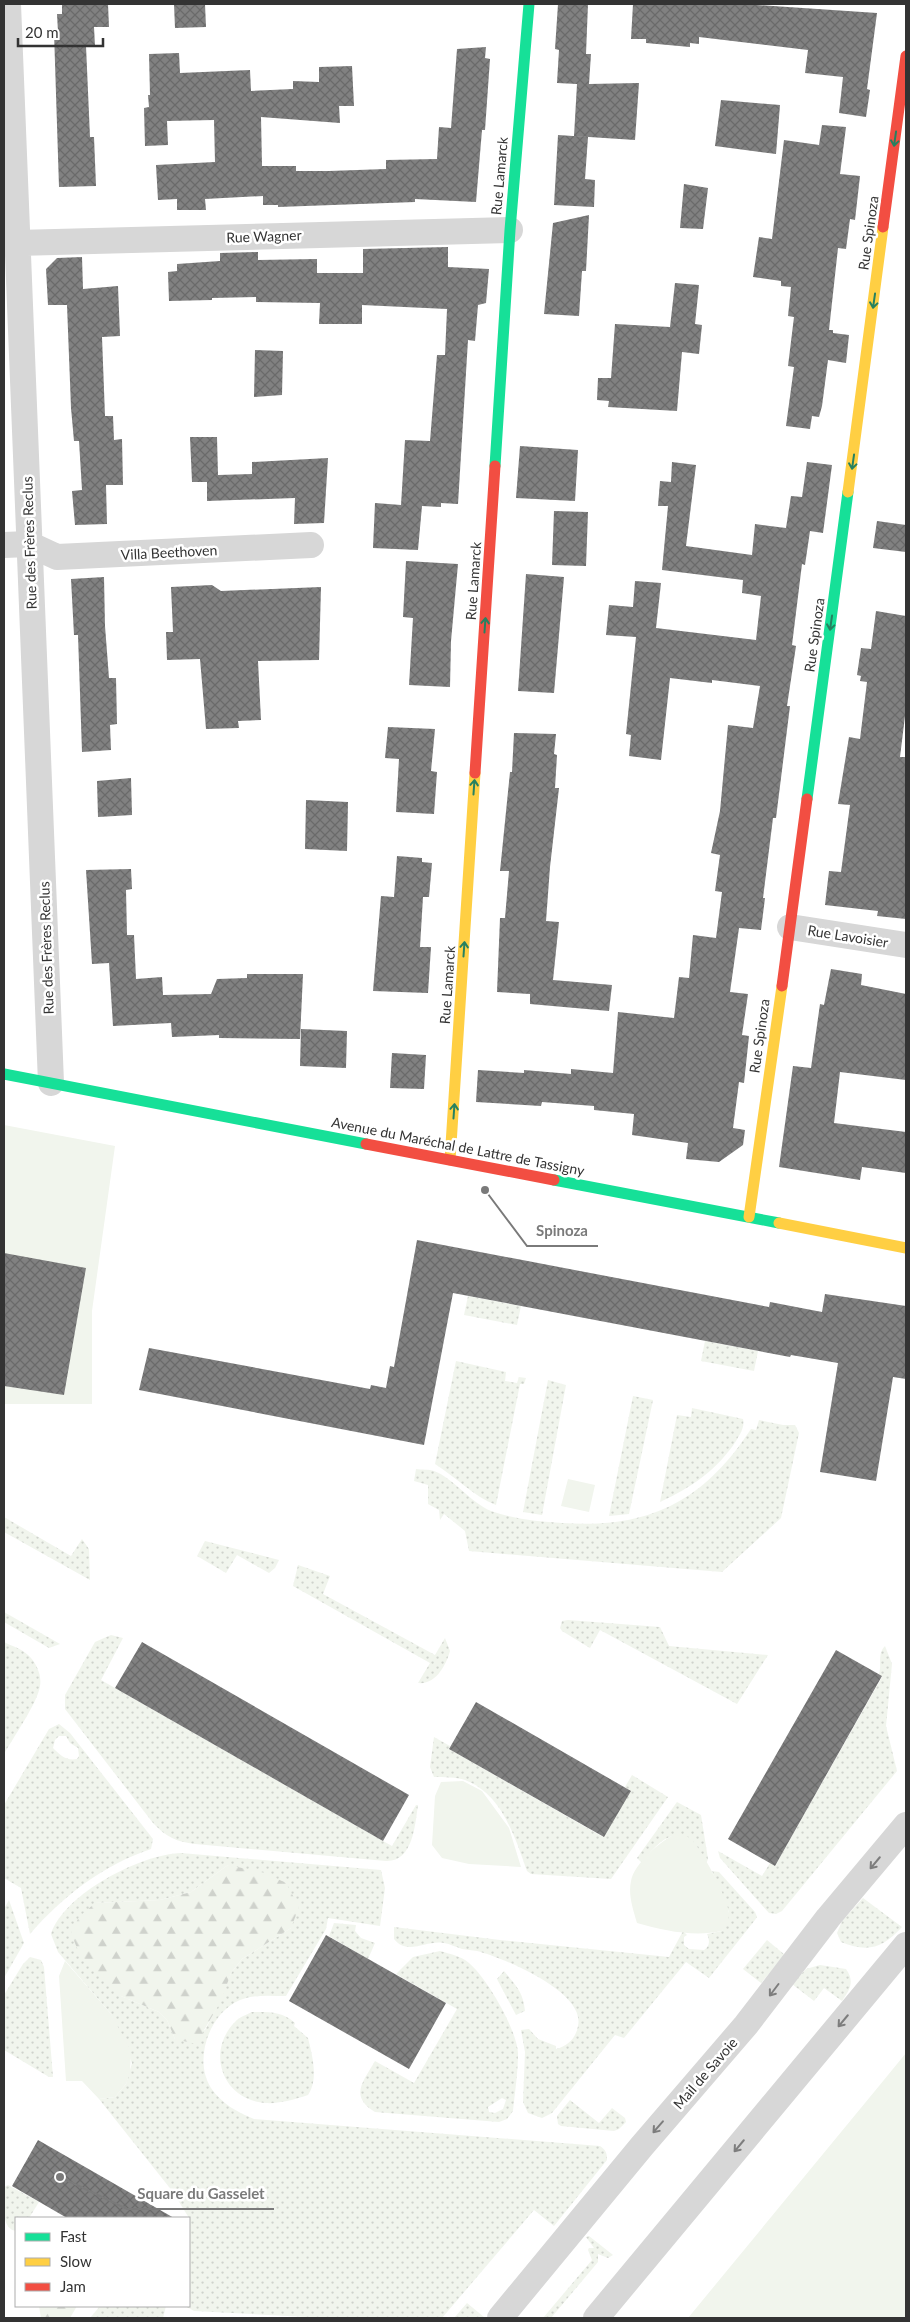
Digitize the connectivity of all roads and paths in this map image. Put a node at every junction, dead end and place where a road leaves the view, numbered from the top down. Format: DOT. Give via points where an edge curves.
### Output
graph roads {
  1 [pos="8,4"];
  2 [pos="529,4"];
  3 [pos="906,56"];
  4 [pos="9,180"];
  5 [pos="510,230"];
  6 [pos="17,243"];
  7 [pos="29,544"];
  8 [pos="4,545"];
  9 [pos="311,545"];
  10 [pos="790,927"];
  11 [pos="906,945"];
  12 [pos="4,1074"];
  13 [pos="51,1083"];
  14 [pos="450,1160"];
  15 [pos="749,1217"];
  16 [pos="906,1248"];
  17 [pos="906,1825"];
  18 [pos="906,1945"];
  19 [pos="500,2318"];
  20 [pos="596,2318"];
  1 -- 4 [label="street, Rue des Frères Reclus"];
  2 -- 5 [label="street, Rue Lamarck"];
  3 -- 10 [label="street, Rue Spinoza, one-way"];
  4 -- 6 [label="street, Rue des Frères Reclus"];
  5 -- 6 [label="street, Rue Wagner"];
  14 -- 5 [label="street, Rue Lamarck, one-way"];
  6 -- 7 [label="street, Rue des Frères Reclus"];
  7 -- 8 [label="street"];
  7 -- 9 [label="street, Villa Beethoven" via="57,557"];
  7 -- 13 [label="street, Rue des Frères Reclus"];
  10 -- 11 [label="street, Rue Lavoisier"];
  10 -- 15 [label="street, Rue Spinoza"];
  12 -- 13 [label="street, Avenue du Maréchal de Lattre de Tassigny"];
  13 -- 14 [label="street, Avenue du Maréchal de Lattre de Tassigny"];
  14 -- 15 [label="street, Avenue du Maréchal de Lattre de Tassigny"];
  15 -- 16 [label="street, Avenue du Maréchal de Lattre de Tassigny"];
  17 -- 19 [label="street, Mail de Savoie, one-way" via="828,1918 746,2025"];
  18 -- 20 [label="street, one-way"];
}
